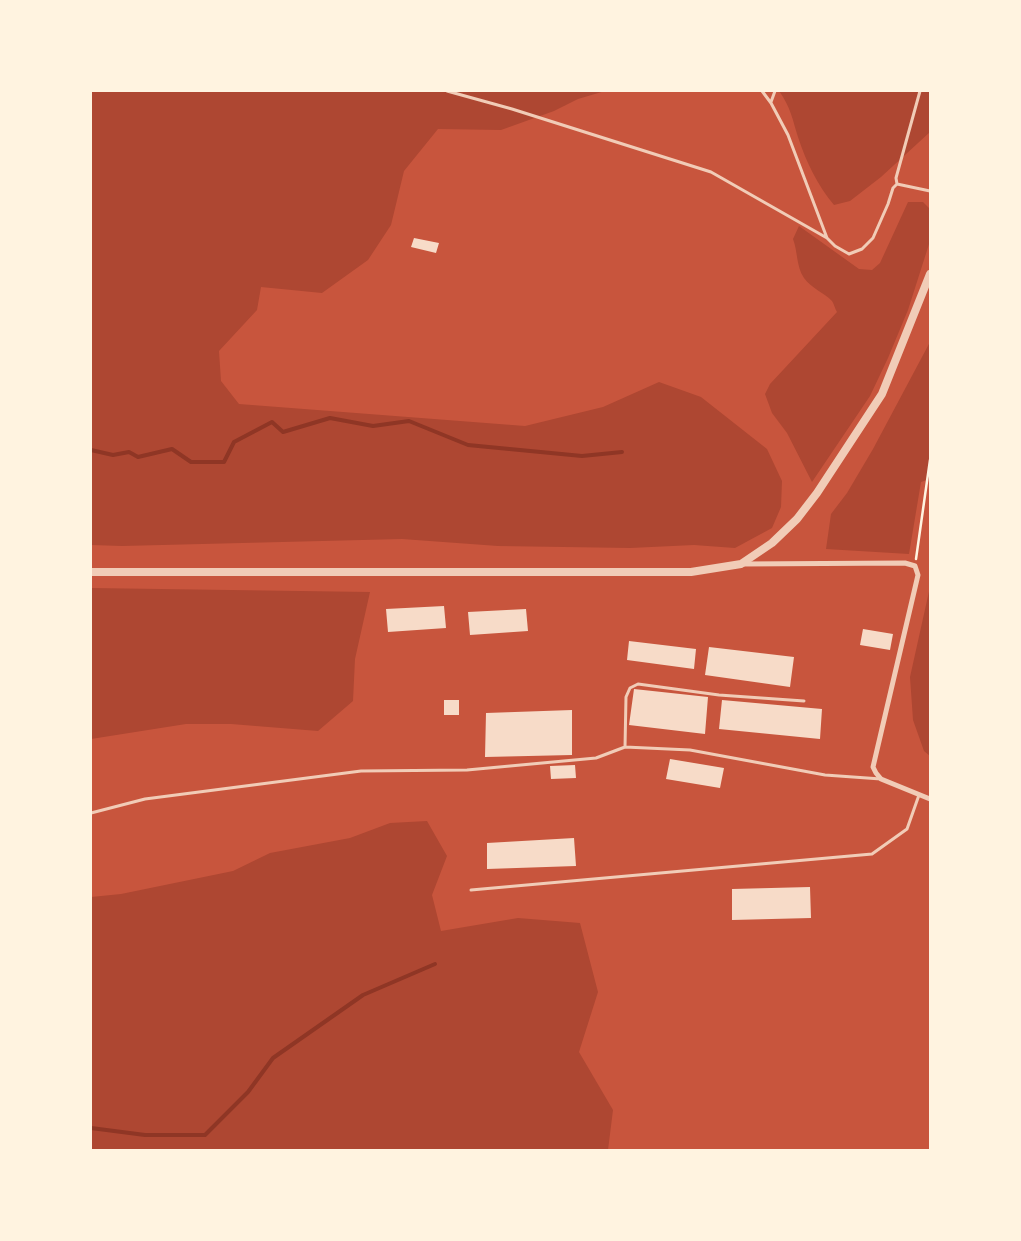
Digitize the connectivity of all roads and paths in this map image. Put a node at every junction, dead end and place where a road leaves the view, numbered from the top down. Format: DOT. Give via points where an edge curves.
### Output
graph roads {
  1 [pos="447,91"];
  2 [pos="762,91"];
  3 [pos="775,91"];
  4 [pos="920,91"];
  5 [pos="771,103"];
  6 [pos="898,184"];
  7 [pos="930,191"];
  8 [pos="828,238"];
  9 [pos="930,274"];
  10 [pos="930,460"];
  11 [pos="741,564"];
  12 [pos="915,566"];
  13 [pos="91,572"];
  14 [pos="804,701"];
  15 [pos="625,748"];
  16 [pos="881,779"];
  17 [pos="919,794"];
  18 [pos="930,799"];
  19 [pos="91,813"];
  20 [pos="471,890"];
  1 -- 8 [label="lane" via="711,172"];
  2 -- 5 [label="lane"];
  3 -- 5 [label="lane"];
  4 -- 6 [label="lane" via="896,178"];
  5 -- 8 [label="lane" via="788,135"];
  6 -- 7 [label="lane"];
  6 -- 8 [label="lane" via="893,188 873,238 862,249 848,254"];
  9 -- 11 [label="street" via="882,394 797,519 772,543"];
  10 -- 12 [label="path"];
  11 -- 12 [label="street" via="905,563"];
  11 -- 13 [label="street" via="691,572"];
  12 -- 16 [label="street" via="918,574 873,767"];
  14 -- 15 [label="lane" via="719,695 638,684 630,688 626,697"];
  15 -- 16 [label="lane" via="690,750 825,775"];
  15 -- 19 [label="lane" via="596,758 467,770 360,771 145,799"];
  16 -- 17 [label="street"];
  17 -- 18 [label="street"];
  17 -- 20 [label="lane" via="907,829 872,854"];
}
